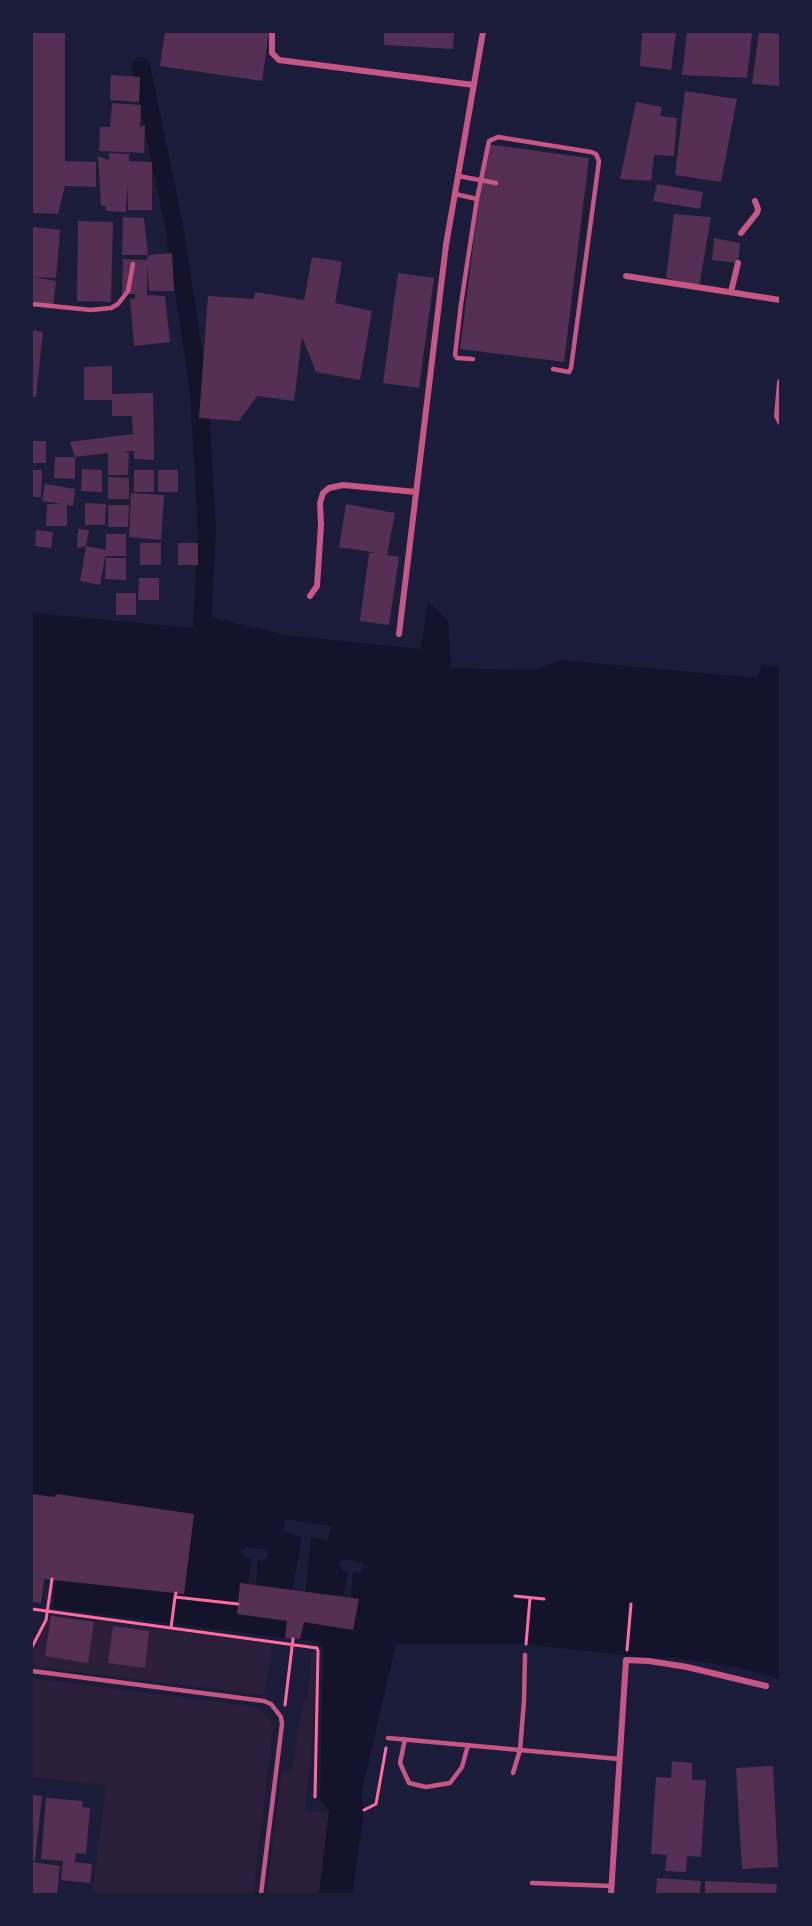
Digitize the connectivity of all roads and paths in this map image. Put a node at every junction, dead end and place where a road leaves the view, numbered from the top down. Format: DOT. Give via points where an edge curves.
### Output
graph roads {
  1 [pos="272,32"];
  2 [pos="483,32"];
  3 [pos="474,85"];
  4 [pos="458,176"];
  5 [pos="481,180"];
  6 [pos="496,183"];
  7 [pos="455,195"];
  8 [pos="477,199"];
  9 [pos="755,201"];
  10 [pos="741,233"];
  11 [pos="738,263"];
  12 [pos="133,264"];
  13 [pos="626,276"];
  14 [pos="731,292"];
  15 [pos="780,300"];
  16 [pos="32,304"];
  17 [pos="460,304"];
  18 [pos="469,305"];
  19 [pos="473,359"];
  20 [pos="553,369"];
  21 [pos="780,382"];
  22 [pos="780,422"];
  23 [pos="416,492"];
  24 [pos="310,596"];
  25 [pos="399,634"];
  26 [pos="52,1579"];
  27 [pos="515,1596"];
  28 [pos="530,1598"];
  29 [pos="544,1599"];
  30 [pos="238,1604"];
  31 [pos="631,1604"];
  32 [pos="32,1609"];
  33 [pos="47,1611"];
  34 [pos="171,1626"];
  35 [pos="293,1638"];
  36 [pos="293,1644"];
  37 [pos="32,1647"];
  38 [pos="525,1655"];
  39 [pos="626,1660"];
  40 [pos="32,1671"];
  41 [pos="766,1686"];
  42 [pos="279,1714"];
  43 [pos="388,1738"];
  44 [pos="405,1739"];
  45 [pos="468,1745"];
  46 [pos="520,1750"];
  47 [pos="620,1759"];
  48 [pos="513,1773"];
  49 [pos="315,1797"];
  50 [pos="364,1810"];
  51 [pos="532,1883"];
  52 [pos="611,1886"];
  53 [pos="261,1894"];
  54 [pos="611,1894"];
  1 -- 3 [label="street" via="272,53 279,60"];
  2 -- 3 [label="street"];
  3 -- 4 [label="street"];
  4 -- 5 [label="lane"];
  4 -- 7 [label="street"];
  5 -- 6 [label="lane"];
  5 -- 8 [label="lane"];
  5 -- 20 [label="lane" via="489,141 496,137 591,152 598,157 571,368 568,372"];
  7 -- 8 [label="lane"];
  7 -- 23 [label="street"];
  8 -- 17 [label="lane"];
  9 -- 10 [label="street" via="757,213"];
  11 -- 14 [label="street"];
  12 -- 16 [label="lane" via="128,291 111,309"];
  13 -- 14 [label="street"];
  14 -- 15 [label="street"];
  17 -- 18 [label="lane"];
  17 -- 19 [label="lane" via="455,356"];
  21 -- 22 [label="street"];
  23 -- 24 [label="street" via="343,485 322,493 317,586"];
  23 -- 25 [label="street"];
  26 -- 33 [label="path"];
  27 -- 28 [label="path"];
  28 -- 29 [label="path"];
  28 -- 38 [label="path"];
  30 -- 34 [label="path" via="176,1595"];
  31 -- 39 [label="path"];
  32 -- 33 [label="path"];
  33 -- 34 [label="path"];
  33 -- 37 [label="path"];
  34 -- 36 [label="path"];
  35 -- 36 [label="path"];
  36 -- 42 [label="path" via="285,1705"];
  36 -- 49 [label="path" via="318,1651"];
  38 -- 46 [label="lane"];
  39 -- 41 [label="street" via="687,1667"];
  39 -- 47 [label="street"];
  40 -- 42 [label="lane" via="264,1701"];
  42 -- 53 [label="lane" via="282,1724"];
  43 -- 44 [label="lane"];
  43 -- 50 [label="path" via="375,1804"];
  44 -- 45 [label="lane"];
  44 -- 45 [label="lane" via="400,1763 409,1783 426,1787 450,1784 462,1767"];
  45 -- 46 [label="lane"];
  46 -- 47 [label="lane"];
  46 -- 48 [label="lane"];
  47 -- 52 [label="street"];
  51 -- 52 [label="lane"];
  52 -- 54 [label="street"];
}
